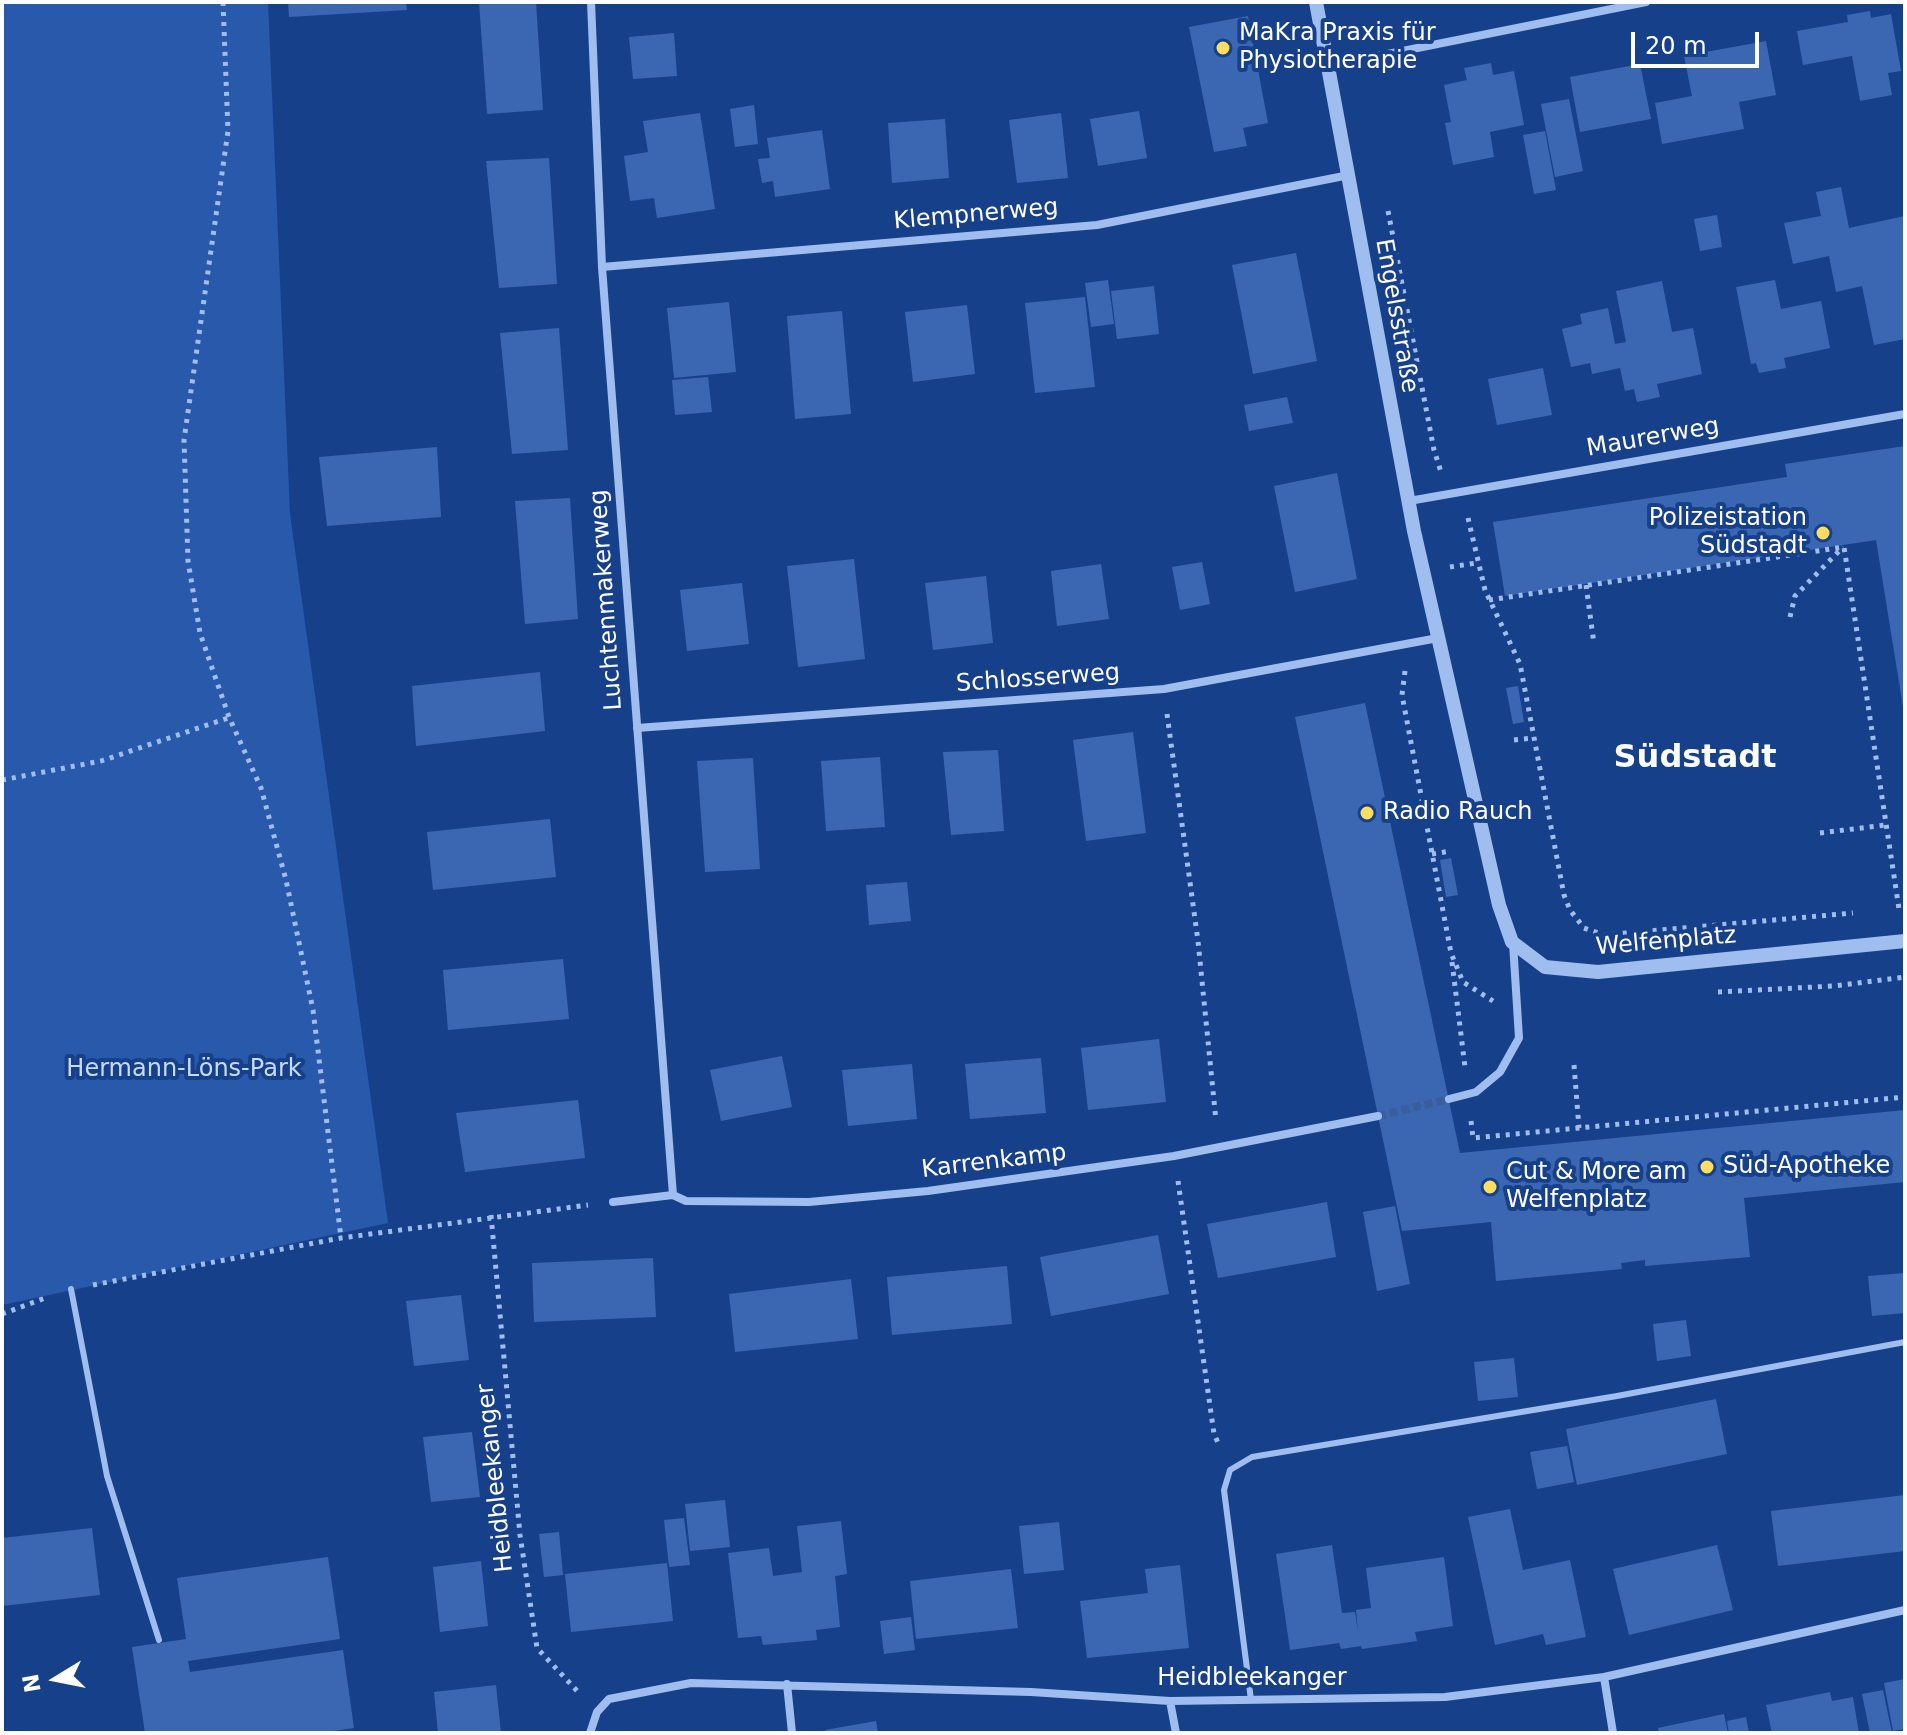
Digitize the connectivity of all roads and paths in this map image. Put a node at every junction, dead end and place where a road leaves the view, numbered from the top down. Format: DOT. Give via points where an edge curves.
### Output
graph roads {
  1 [pos="223,2"];
  2 [pos="591,2"];
  3 [pos="1316,2"];
  4 [pos="1646,2"];
  5 [pos="1328,66"];
  6 [pos="1349,175"];
  7 [pos="1386,201"];
  8 [pos="602,267"];
  9 [pos="1905,414"];
  10 [pos="1450,494"];
  11 [pos="1409,501"];
  12 [pos="1844,547"];
  13 [pos="1586,585"];
  14 [pos="1489,600"];
  15 [pos="1790,617"];
  16 [pos="1438,638"];
  17 [pos="1594,644"];
  18 [pos="1164,689"];
  19 [pos="229,717"];
  20 [pos="637,728"];
  21 [pos="1534,738"];
  22 [pos="1514,740"];
  23 [pos="2,780"];
  24 [pos="1886,825"];
  25 [pos="1820,833"];
  26 [pos="1451,851"];
  27 [pos="1432,854"];
  28 [pos="1902,908"];
  29 [pos="1885,910"];
  30 [pos="1861,913"];
  31 [pos="1905,941"];
  32 [pos="1512,942"];
  33 [pos="1451,953"];
  34 [pos="1574,1065"];
  35 [pos="1468,1094"];
  36 [pos="1905,1097"];
  37 [pos="1449,1099"];
  38 [pos="1378,1116"];
  39 [pos="1579,1128"];
  40 [pos="1220,1146"];
  41 [pos="1174,1156"];
  42 [pos="673,1195"];
  43 [pos="613,1202"];
  44 [pos="491,1215"];
  45 [pos="341,1238"];
  46 [pos="71,1289"];
  47 [pos="2,1314"];
  48 [pos="1905,1342"];
  49 [pos="1230,1470"];
  50 [pos="1905,1610"];
  51 [pos="159,1640"];
  52 [pos="1604,1677"];
  53 [pos="787,1684"];
  54 [pos="1251,1700"];
  55 [pos="1170,1701"];
  56 [pos="597,1712"];
  57 [pos="590,1733"];
  58 [pos="792,1733"];
  59 [pos="1176,1733"];
  60 [pos="1613,1733"];
  1 -- 19 [label="path" via="228,131 184,440 188,561 200,633"];
  2 -- 8 [label="street, Luchtenmakerweg"];
  3 -- 5 [label="street, Engelsstraße"];
  4 -- 5 [label="street"];
  5 -- 6 [label="street, Engelsstraße"];
  6 -- 8 [label="street, Klempnerweg" via="1097,225"];
  6 -- 11 [label="street, Engelsstraße"];
  7 -- 10 [label="path" via="1434,450"];
  8 -- 20 [label="street, Luchtenmakerweg"];
  9 -- 10 [label="street, Maurerweg"];
  10 -- 11 [label="street, Maurerweg"];
  10 -- 14 [label="path" via="1470,520 1476,563"];
  11 -- 16 [label="street, Engelsstraße"];
  12 -- 13 [label="path"];
  12 -- 15 [label="path" via="1795,596"];
  12 -- 24 [label="path"];
  13 -- 14 [label="path"];
  13 -- 17 [label="path"];
  14 -- 21 [label="path" via="1520,664"];
  16 -- 18 [label="street, Schlosserweg"];
  16 -- 32 [label="street"];
  18 -- 20 [label="street, Schlosserweg"];
  18 -- 40 [label="path"];
  19 -- 23 [label="path" via="101,761"];
  19 -- 45 [label="path" via="261,788 286,880 313,1010"];
  20 -- 42 [label="street, Luchtenmakerweg"];
  21 -- 22 [label="path"];
  21 -- 30 [label="path" via="1564,895 1584,928 1604,935"];
  24 -- 25 [label="path"];
  24 -- 28 [label="path"];
  26 -- 27 [label="path"];
  28 -- 29 [label="path"];
  31 -- 32 [label="street, Welfenplatz" via="1598,972 1545,967"];
  32 -- 35 [label="street" via="1519,1038 1500,1072"];
  33 -- 35 [label="path"];
  34 -- 39 [label="path"];
  35 -- 37 [label="street"];
  35 -- 39 [label="path" via="1473,1138"];
  36 -- 39 [label="path"];
  38 -- 40 [label="street, Karrenkamp"];
  40 -- 41 [label="street, Karrenkamp"];
  41 -- 42 [label="street, Karrenkamp" via="1033,1178 809,1202 686,1201"];
  41 -- 49 [label="path" via="1214,1434"];
  42 -- 43 [label="street, Karrenkamp"];
  43 -- 44 [label="path"];
  44 -- 45 [label="path"];
  44 -- 56 [label="path, Heidbleekanger" via="520,1535 537,1648"];
  45 -- 46 [label="path"];
  46 -- 47 [label="path"];
  46 -- 51 [label="lane" via="107,1476"];
  48 -- 49 [label="lane" via="1252,1457"];
  49 -- 54 [label="lane" via="1224,1490"];
  50 -- 52 [label="street, Heidbleekanger"];
  52 -- 54 [label="street, Heidbleekanger" via="1445,1697"];
  52 -- 60 [label="street"];
  53 -- 55 [label="street, Heidbleekanger"];
  53 -- 56 [label="street, Heidbleekanger" via="691,1683 623,1694"];
  53 -- 58 [label="street"];
  54 -- 55 [label="street, Heidbleekanger"];
  55 -- 59 [label="street"];
  56 -- 57 [label="street"];
}
